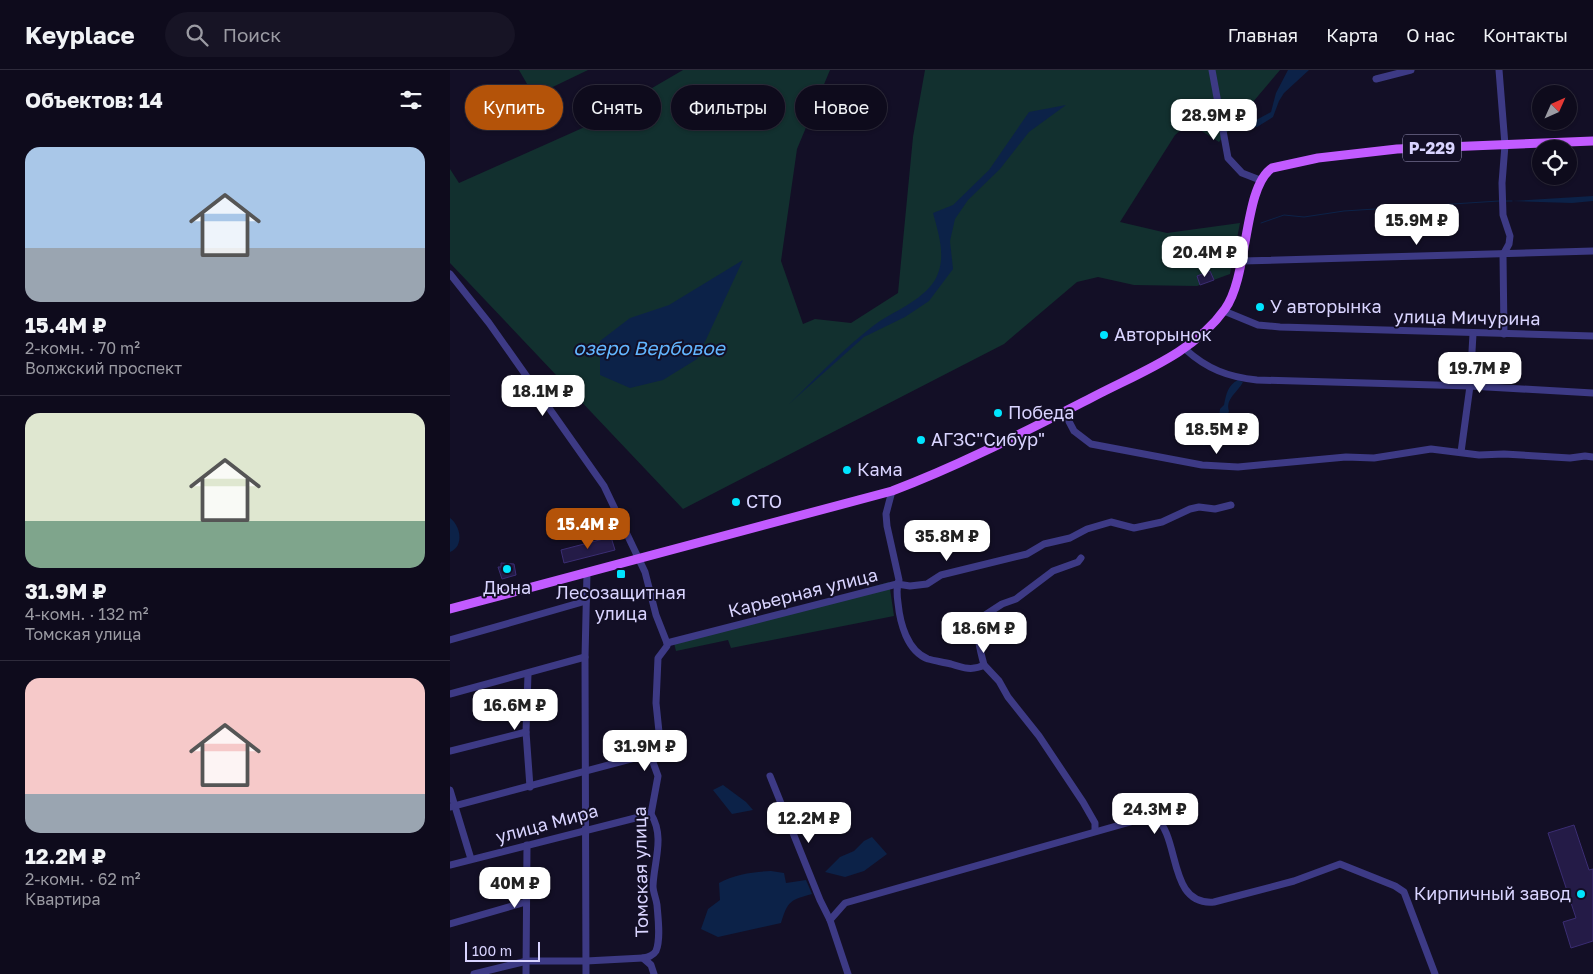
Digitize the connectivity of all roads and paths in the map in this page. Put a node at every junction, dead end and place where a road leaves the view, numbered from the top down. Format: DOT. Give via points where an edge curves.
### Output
graph roads {
  1 [pos="1212,70"];
  2 [pos="1411,70"];
  3 [pos="1499,70"];
  4 [pos="1376,79"];
  5 [pos="1593,141"];
  6 [pos="1505,145"];
  7 [pos="1260,180"];
  8 [pos="1593,251"];
  9 [pos="1503,255"];
  10 [pos="1242,261"];
  11 [pos="450,274"];
  12 [pos="1224,311"];
  13 [pos="1473,334"];
  14 [pos="1504,334"];
  15 [pos="1593,336"];
  16 [pos="1185,349"];
  17 [pos="1470,386"];
  18 [pos="1593,393"];
  19 [pos="1064,412"];
  20 [pos="1461,452"];
  21 [pos="1593,457"];
  22 [pos="892,491"];
  23 [pos="1231,505"];
  24 [pos="1081,558"];
  25 [pos="638,559"];
  26 [pos="587,572"];
  27 [pos="897,584"];
  28 [pos="586,601"];
  29 [pos="450,609"];
  30 [pos="450,640"];
  31 [pos="667,642"];
  32 [pos="585,657"];
  33 [pos="984,665"];
  34 [pos="528,674"];
  35 [pos="450,694"];
  36 [pos="526,732"];
  37 [pos="450,751"];
  38 [pos="650,754"];
  39 [pos="586,771"];
  40 [pos="770,776"];
  41 [pos="530,787"];
  42 [pos="450,790"];
  43 [pos="452,806"];
  44 [pos="651,814"];
  45 [pos="586,829"];
  46 [pos="1095,831"];
  47 [pos="528,845"];
  48 [pos="471,859"];
  49 [pos="450,865"];
  50 [pos="526,902"];
  51 [pos="830,920"];
  52 [pos="450,924"];
  53 [pos="643,958"];
  54 [pos="527,960"];
  55 [pos="586,961"];
  56 [pos="474,974"];
  57 [pos="526,974"];
  58 [pos="586,974"];
  59 [pos="654,974"];
  60 [pos="848,974"];
  61 [pos="1435,974"];
  1 -- 7 [label="street" via="1228,158 1242,173"];
  2 -- 4 [label="street"];
  3 -- 6 [label="street"];
  5 -- 6 [label="main road, Р-229"];
  6 -- 7 [label="main road, Р-229" via="1397,149 1318,158 1272,168"];
  6 -- 9 [label="street" via="1503,215 1510,236"];
  7 -- 10 [label="main road, Р-229"];
  8 -- 9 [label="street"];
  9 -- 10 [label="street"];
  9 -- 14 [label="street"];
  10 -- 12 [label="main road, Р-229" via="1234,293"];
  11 -- 25 [label="street" via="490,323 604,486"];
  12 -- 13 [label="street, улица Мичурина" via="1258,325"];
  12 -- 16 [label="main road, Р-229"];
  13 -- 14 [label="street, улица Мичурина"];
  13 -- 17 [label="street"];
  14 -- 15 [label="street, улица Мичурина"];
  16 -- 17 [label="street" via="1231,377 1252,380"];
  16 -- 19 [label="main road, Р-229"];
  17 -- 18 [label="street"];
  17 -- 20 [label="street"];
  19 -- 20 [label="street" via="1074,431 1091,444 1202,465 1238,467 1346,457 1374,458 1430,449"];
  19 -- 22 [label="main road, Р-229" via="937,474"];
  20 -- 21 [label="street"];
  22 -- 25 [label="main road, Р-229"];
  22 -- 27 [label="street" via="886,526 899,580"];
  23 -- 27 [label="street, Карьерная улица" via="1190,509 1162,522 1134,528 1111,522 1044,544 1027,554 941,575 928,584"];
  24 -- 33 [label="street" via="1053,571 1016,599 979,619"];
  25 -- 26 [label="main road, Р-229"];
  25 -- 31 [label="street"];
  26 -- 28 [label="street"];
  26 -- 29 [label="main road, Р-229"];
  27 -- 31 [label="street, Карьерная улица"];
  27 -- 33 [label="street" via="902,630 922,655 964,668 976,669"];
  28 -- 30 [label="street"];
  28 -- 32 [label="street"];
  31 -- 38 [label="street" via="658,658 656,703 660,732"];
  32 -- 34 [label="street"];
  32 -- 39 [label="street"];
  33 -- 46 [label="street" via="1039,736 1092,816"];
  34 -- 35 [label="street"];
  34 -- 36 [label="street"];
  36 -- 37 [label="street"];
  36 -- 41 [label="street"];
  38 -- 39 [label="street"];
  38 -- 44 [label="street, Томская улица" via="658,776"];
  39 -- 41 [label="street"];
  39 -- 45 [label="street"];
  40 -- 51 [label="street"];
  41 -- 43 [label="street"];
  42 -- 43 [label="street"];
  43 -- 48 [label="street"];
  44 -- 45 [label="street, улица Мира"];
  44 -- 53 [label="street, Томская улица" via="658,833 653,888 658,942 655,953"];
  45 -- 47 [label="street, улица Мира"];
  45 -- 55 [label="street"];
  46 -- 51 [label="street" via="846,903"];
  46 -- 61 [label="street" via="1155,817 1163,824 1185,888 1204,903 1294,881 1340,864 1395,886 1404,892"];
  47 -- 48 [label="street, улица Мира"];
  47 -- 50 [label="street"];
  48 -- 49 [label="street, улица Мира"];
  50 -- 52 [label="street"];
  50 -- 54 [label="street"];
  51 -- 60 [label="street"];
  53 -- 55 [label="street"];
  53 -- 59 [label="street, Томская улица" via="651,965"];
  54 -- 55 [label="street"];
  54 -- 56 [label="street"];
  54 -- 57 [label="street"];
  55 -- 58 [label="street"];
}
